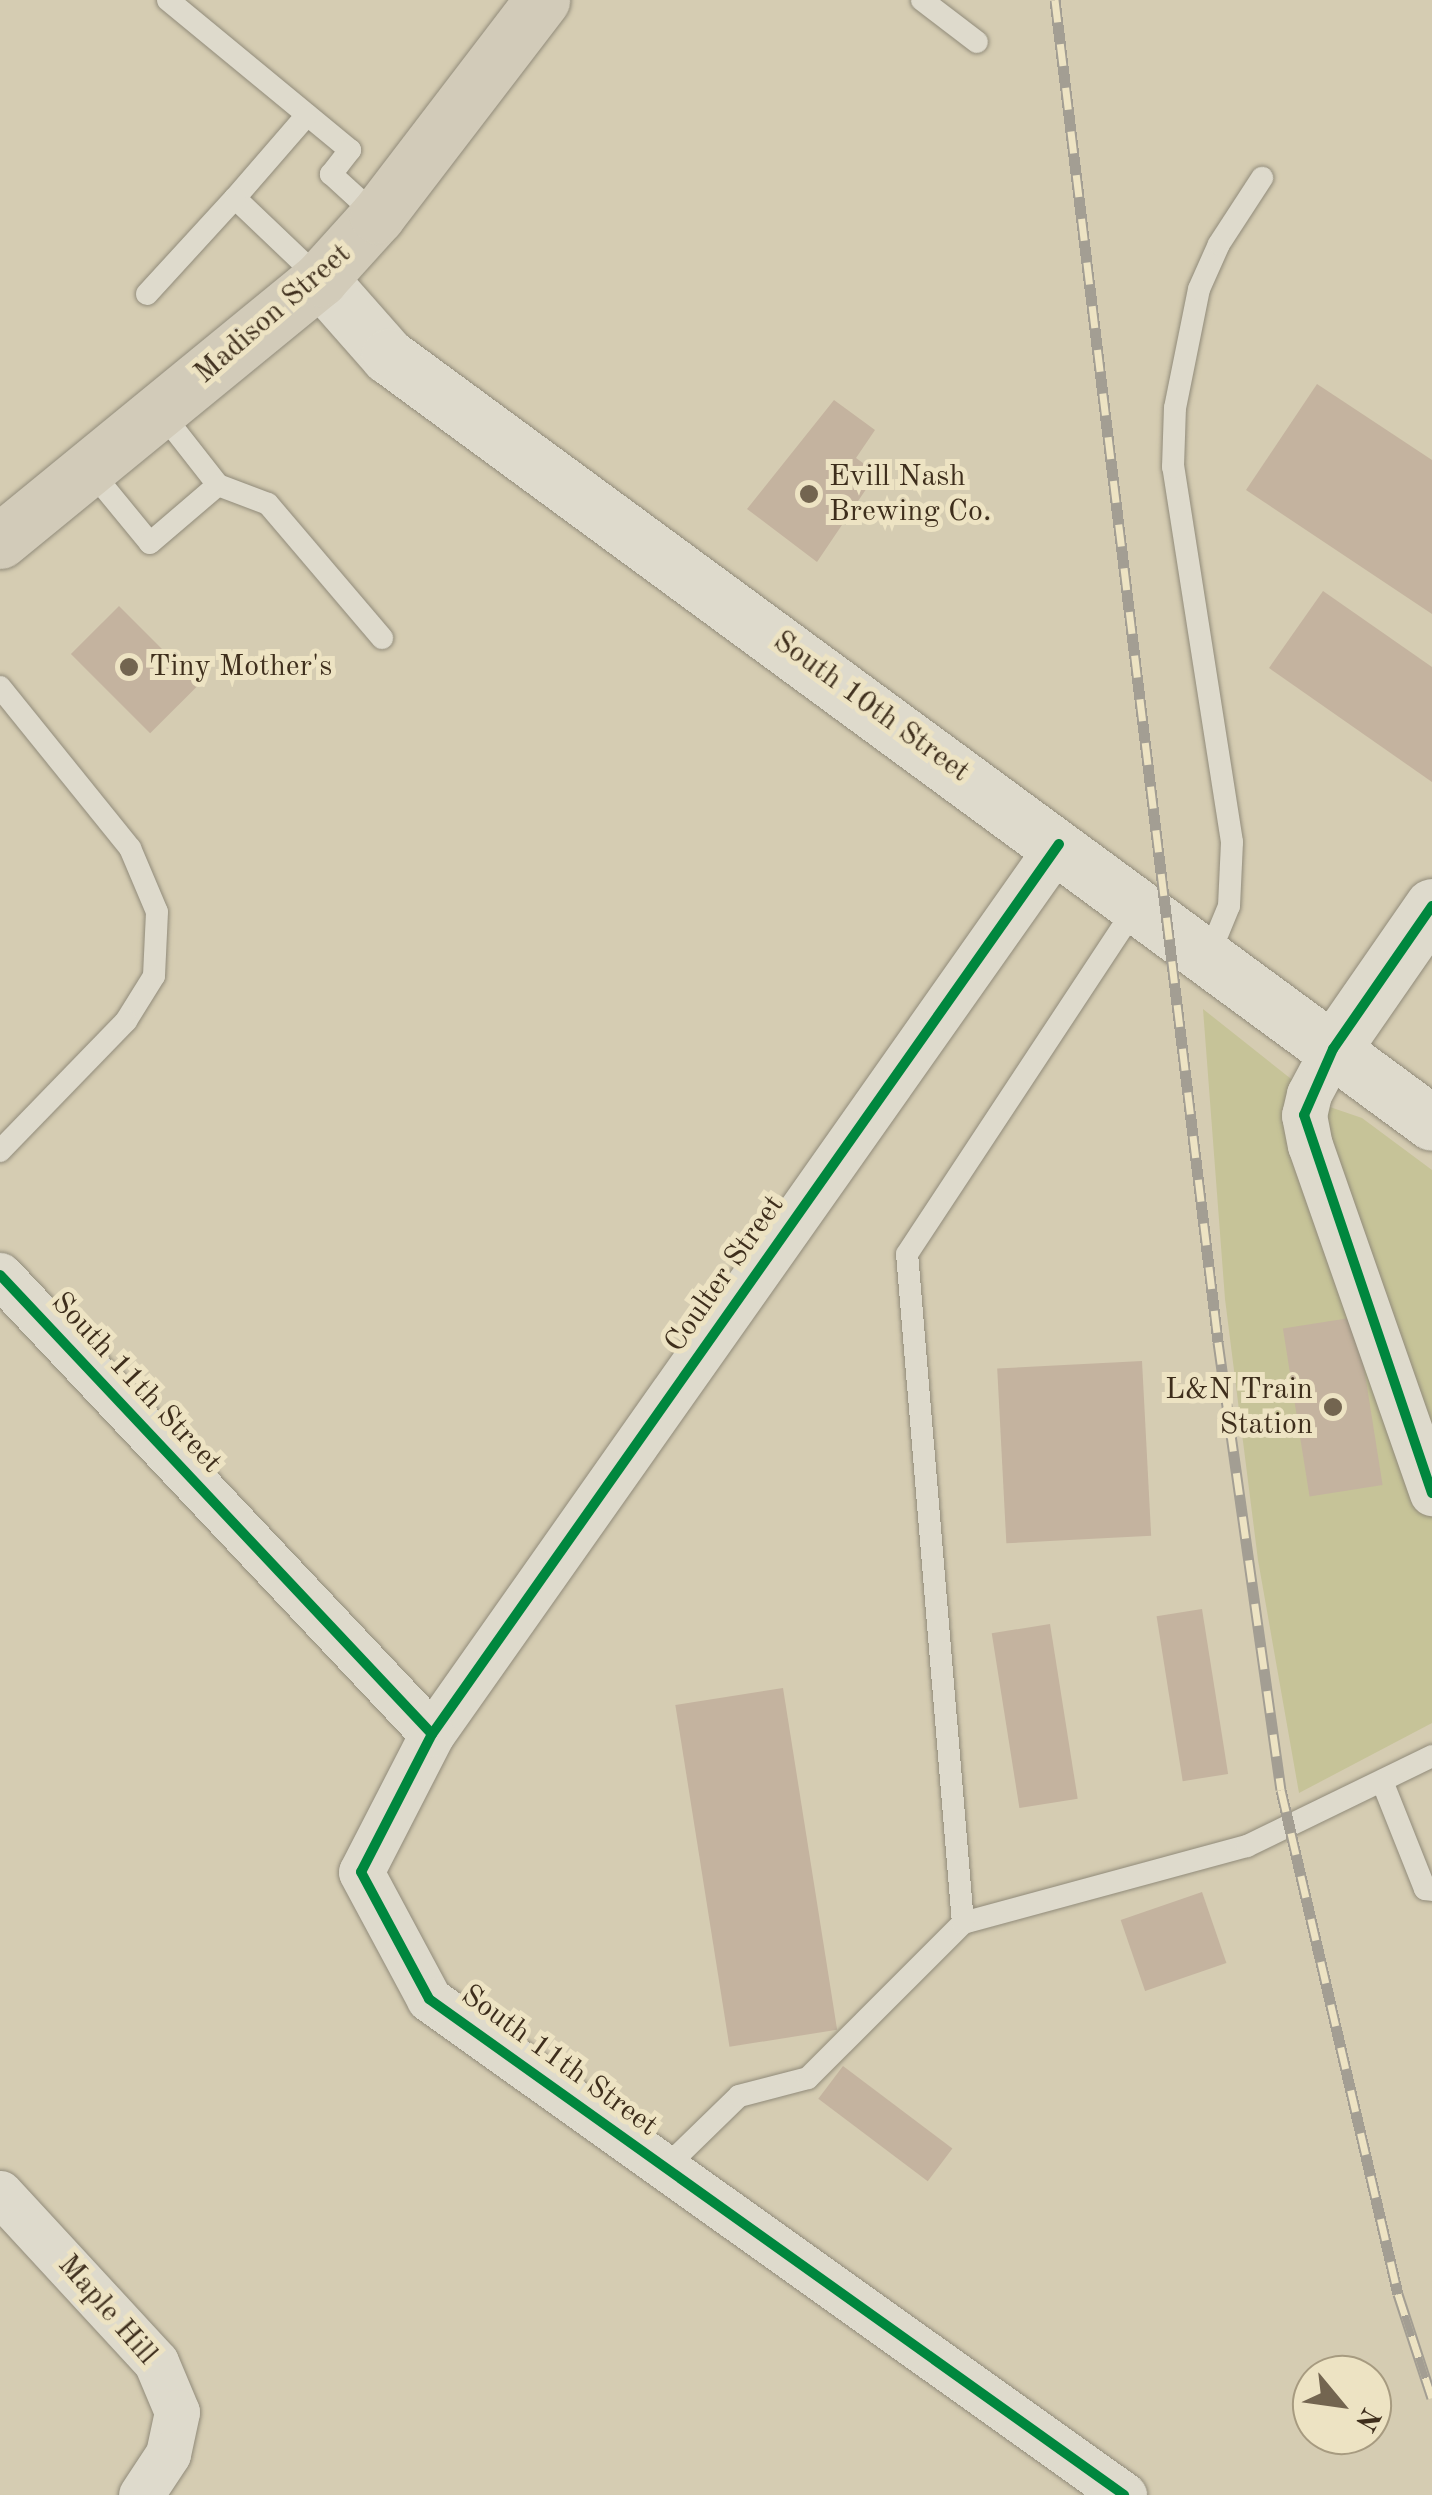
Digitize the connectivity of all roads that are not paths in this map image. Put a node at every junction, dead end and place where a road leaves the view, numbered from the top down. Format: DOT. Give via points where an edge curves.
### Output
graph roads {
  1 [pos="168,0"];
  2 [pos="542,0"];
  3 [pos="922,0"];
  4 [pos="977,42"];
  5 [pos="307,115"];
  6 [pos="1262,178"];
  7 [pos="235,198"];
  8 [pos="377,216"];
  9 [pos="320,279"];
  10 [pos="147,294"];
  11 [pos="160,411"];
  12 [pos="90,470"];
  13 [pos="218,484"];
  14 [pos="0,541"];
  15 [pos="382,638"];
  16 [pos="0,687"];
  17 [pos="1059,844"];
  18 [pos="1137,905"];
  19 [pos="1432,906"];
  20 [pos="1208,957"];
  21 [pos="1333,1049"];
  22 [pos="1432,1123"];
  23 [pos="0,1152"];
  24 [pos="0,1275"];
  25 [pos="1432,1492"];
  26 [pos="432,1734"];
  27 [pos="1432,1756"];
  28 [pos="1382,1781"];
  29 [pos="1432,1890"];
  30 [pos="963,1923"];
  31 [pos="666,2168"];
  32 [pos="0,2193"];
  33 [pos="140,2495"];
  34 [pos="1124,2495"];
  1 -- 5 [label="lane"];
  2 -- 8 [label="main road, Madison Street"];
  3 -- 4 [label="lane"];
  5 -- 7 [label="lane"];
  5 -- 8 [label="lane" via="350,150 331,174"];
  6 -- 20 [label="lane" via="1218,244 1199,289 1175,408 1173,467 1232,842 1228,906"];
  7 -- 9 [label="lane"];
  7 -- 10 [label="lane"];
  8 -- 9 [label="main road, Madison Street"];
  9 -- 11 [label="main road, Madison Street"];
  9 -- 17 [label="main road, South 10th Street" via="388,356"];
  11 -- 12 [label="main road, Madison Street"];
  11 -- 13 [label="lane"];
  12 -- 13 [label="lane" via="150,542"];
  12 -- 14 [label="main road, Madison Street"];
  13 -- 15 [label="lane" via="268,504"];
  16 -- 23 [label="lane" via="130,848 156,912 154,976 126,1021"];
  17 -- 18 [label="main road, South 10th Street"];
  17 -- 26 [label="street, Coulter Street"];
  18 -- 20 [label="main road, South 10th Street"];
  18 -- 30 [label="lane" via="907,1254"];
  19 -- 21 [label="main road"];
  20 -- 21 [label="main road, South 10th Street"];
  21 -- 22 [label="main road, South 10th Street"];
  21 -- 25 [label="street" via="1309,1094 1304,1115 1310,1145"];
  24 -- 26 [label="street, South 11th Street"];
  26 -- 31 [label="street, South 11th Street" via="361,1872 429,1999"];
  27 -- 28 [label="lane"];
  28 -- 29 [label="lane" via="1425,1889"];
  28 -- 30 [label="lane" via="1246,1846"];
  30 -- 31 [label="lane" via="808,2078 739,2096"];
  31 -- 34 [label="street, South 11th Street"];
  32 -- 33 [label="street, Maple Hill" via="156,2362 177,2412 168,2454"];
}
